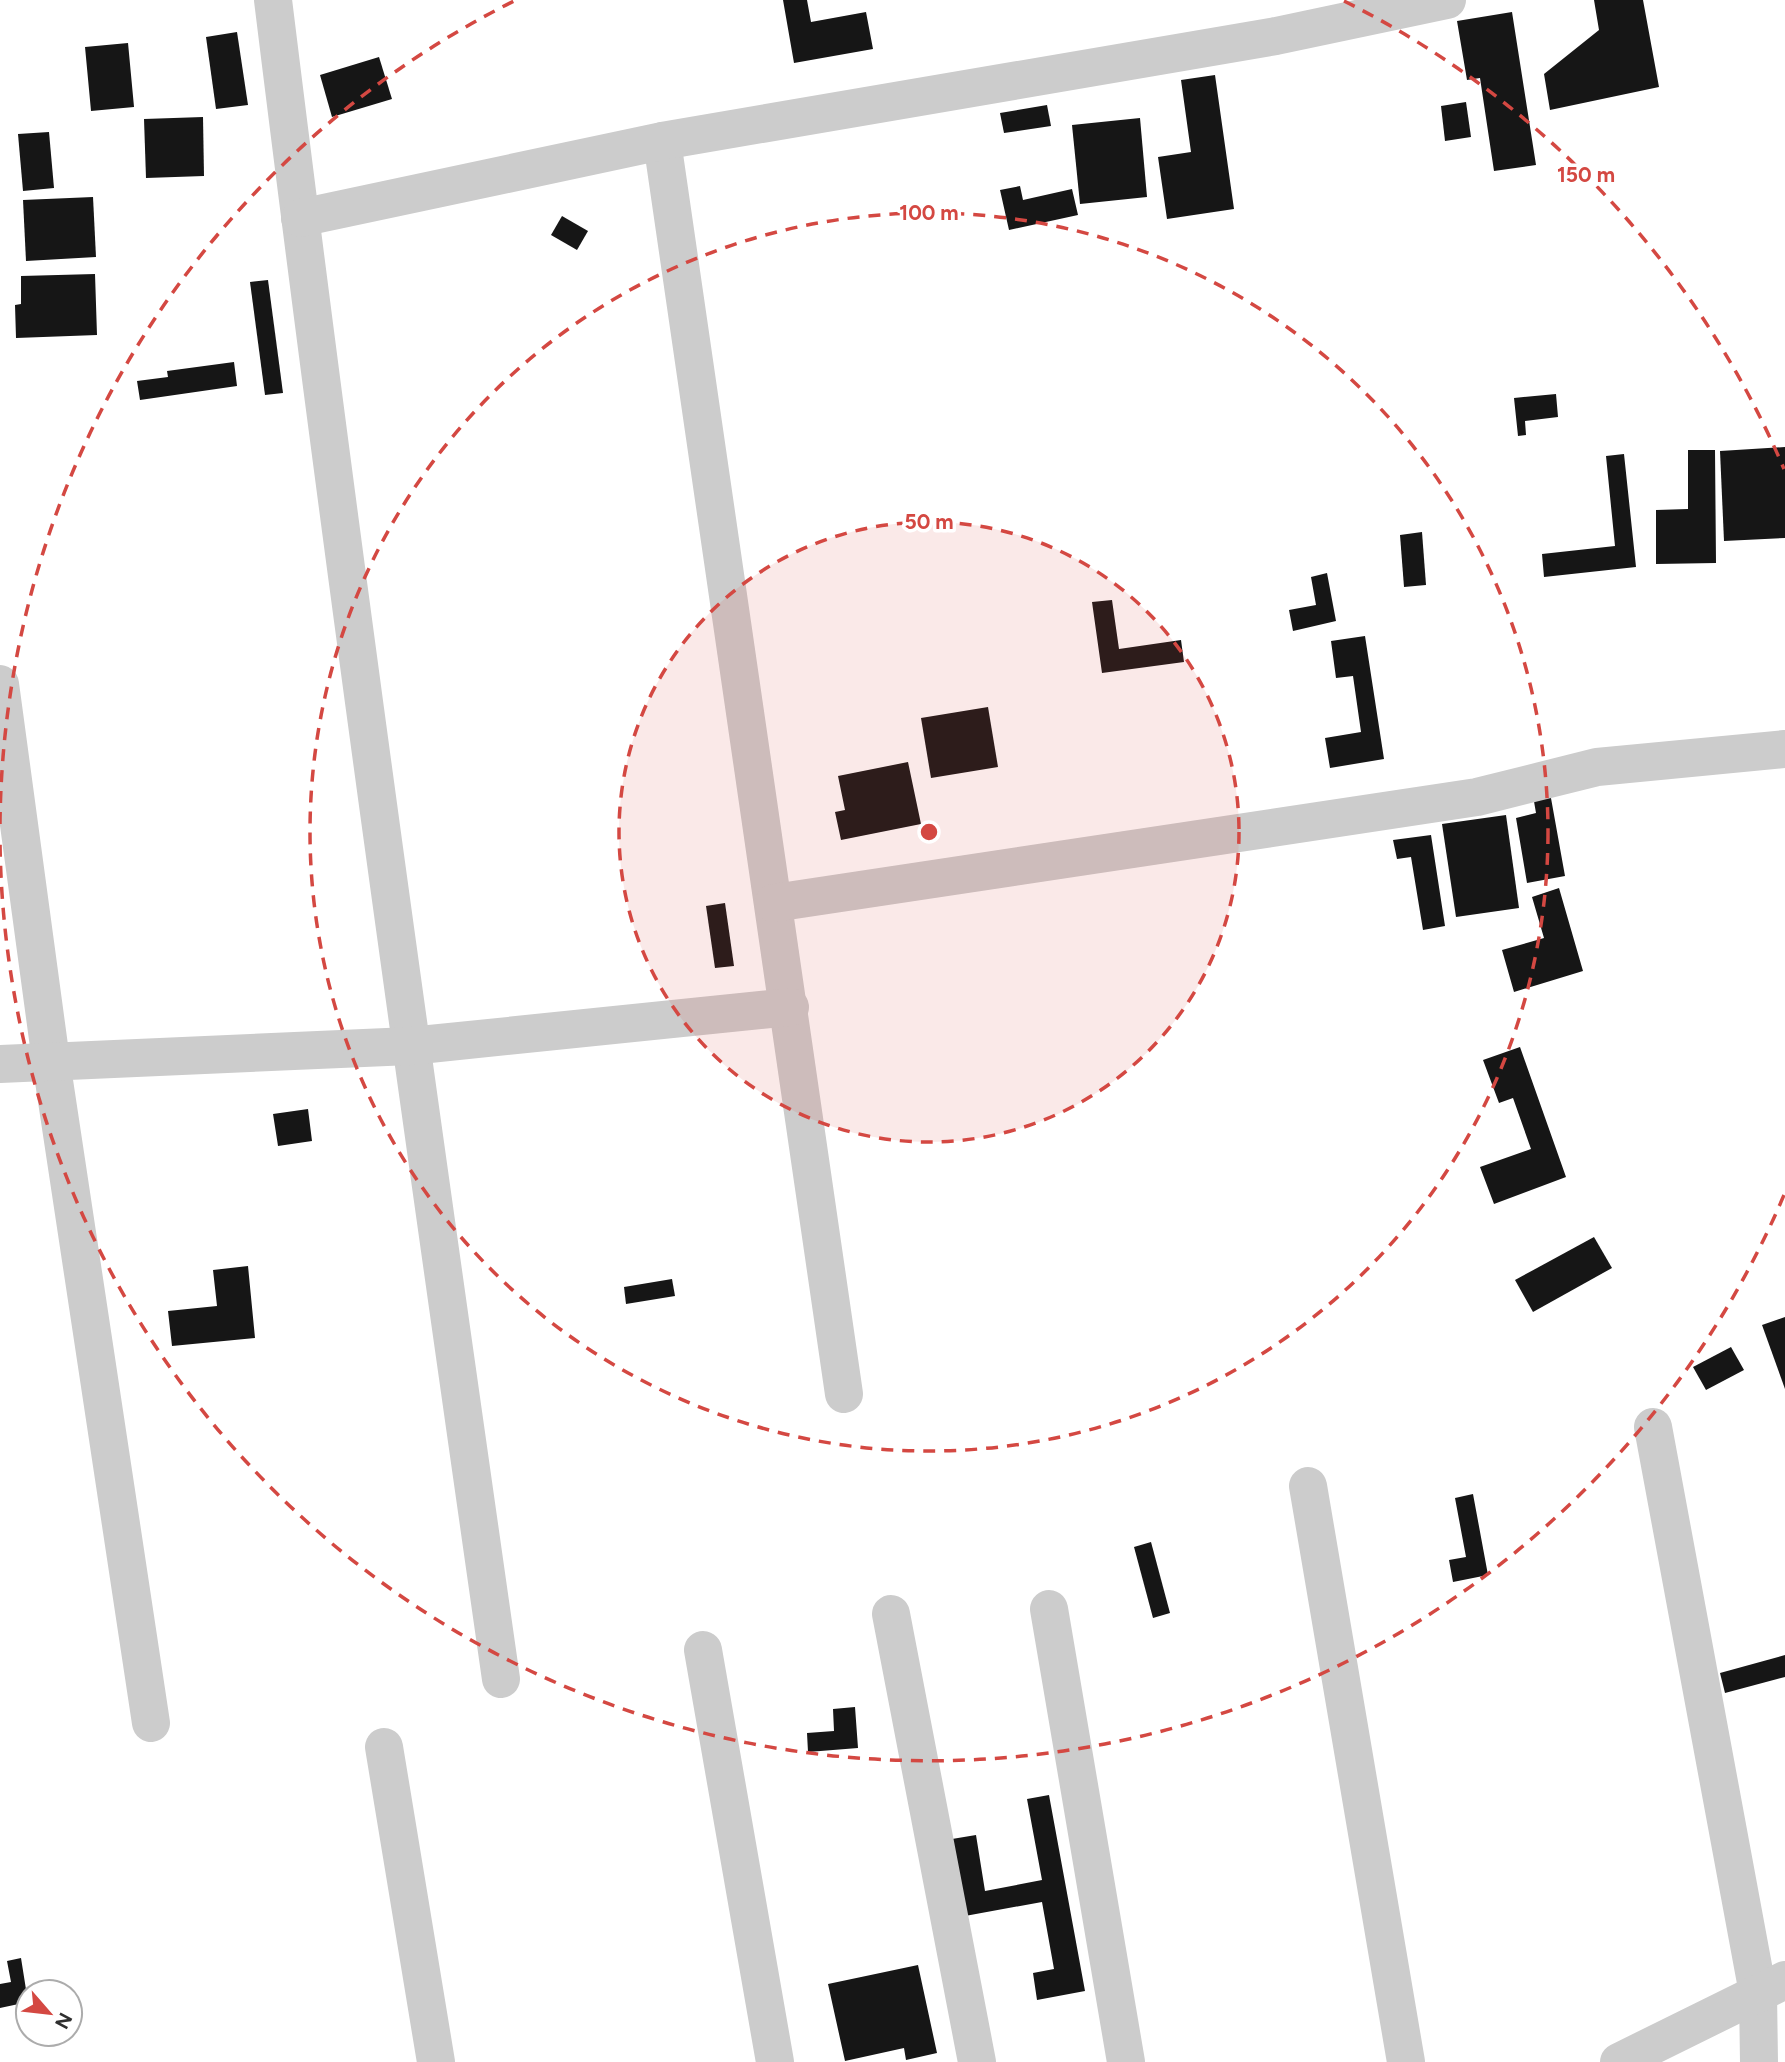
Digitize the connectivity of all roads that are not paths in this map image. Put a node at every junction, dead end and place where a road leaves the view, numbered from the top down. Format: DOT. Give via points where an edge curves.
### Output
graph roads {
  1 [pos="273,0"];
  2 [pos="1447,0"];
  3 [pos="662,141"];
  4 [pos="300,218"];
  5 [pos="0,684"];
  6 [pos="1785,749"];
  7 [pos="774,903"];
  8 [pos="790,1007"];
  9 [pos="411,1046"];
  10 [pos="51,1061"];
  11 [pos="0,1064"];
  12 [pos="845,1394"];
  13 [pos="1653,1427"];
  14 [pos="1308,1486"];
  15 [pos="1049,1609"];
  16 [pos="891,1614"];
  17 [pos="703,1650"];
  18 [pos="501,1679"];
  19 [pos="151,1723"];
  20 [pos="384,1747"];
  21 [pos="1772,1987"];
  22 [pos="436,2062"];
  23 [pos="775,2062"];
  24 [pos="977,2062"];
  25 [pos="1126,2062"];
  26 [pos="1406,2062"];
  27 [pos="1619,2062"];
  28 [pos="1759,2062"];
  1 -- 4 [label="street"];
  2 -- 3 [label="street" via="1276,36"];
  3 -- 4 [label="street"];
  3 -- 7 [label="street"];
  4 -- 9 [label="street"];
  5 -- 10 [label="street"];
  6 -- 7 [label="street" via="1597,767 1477,797"];
  7 -- 8 [label="street"];
  8 -- 9 [label="street"];
  8 -- 12 [label="street"];
  9 -- 10 [label="street"];
  9 -- 18 [label="street"];
  10 -- 11 [label="street"];
  10 -- 19 [label="street"];
  13 -- 21 [label="street"];
  14 -- 26 [label="street"];
  15 -- 25 [label="street"];
  16 -- 24 [label="street"];
  17 -- 23 [label="street"];
  20 -- 22 [label="street"];
  21 -- 27 [label="street"];
  21 -- 28 [label="street"];
}
